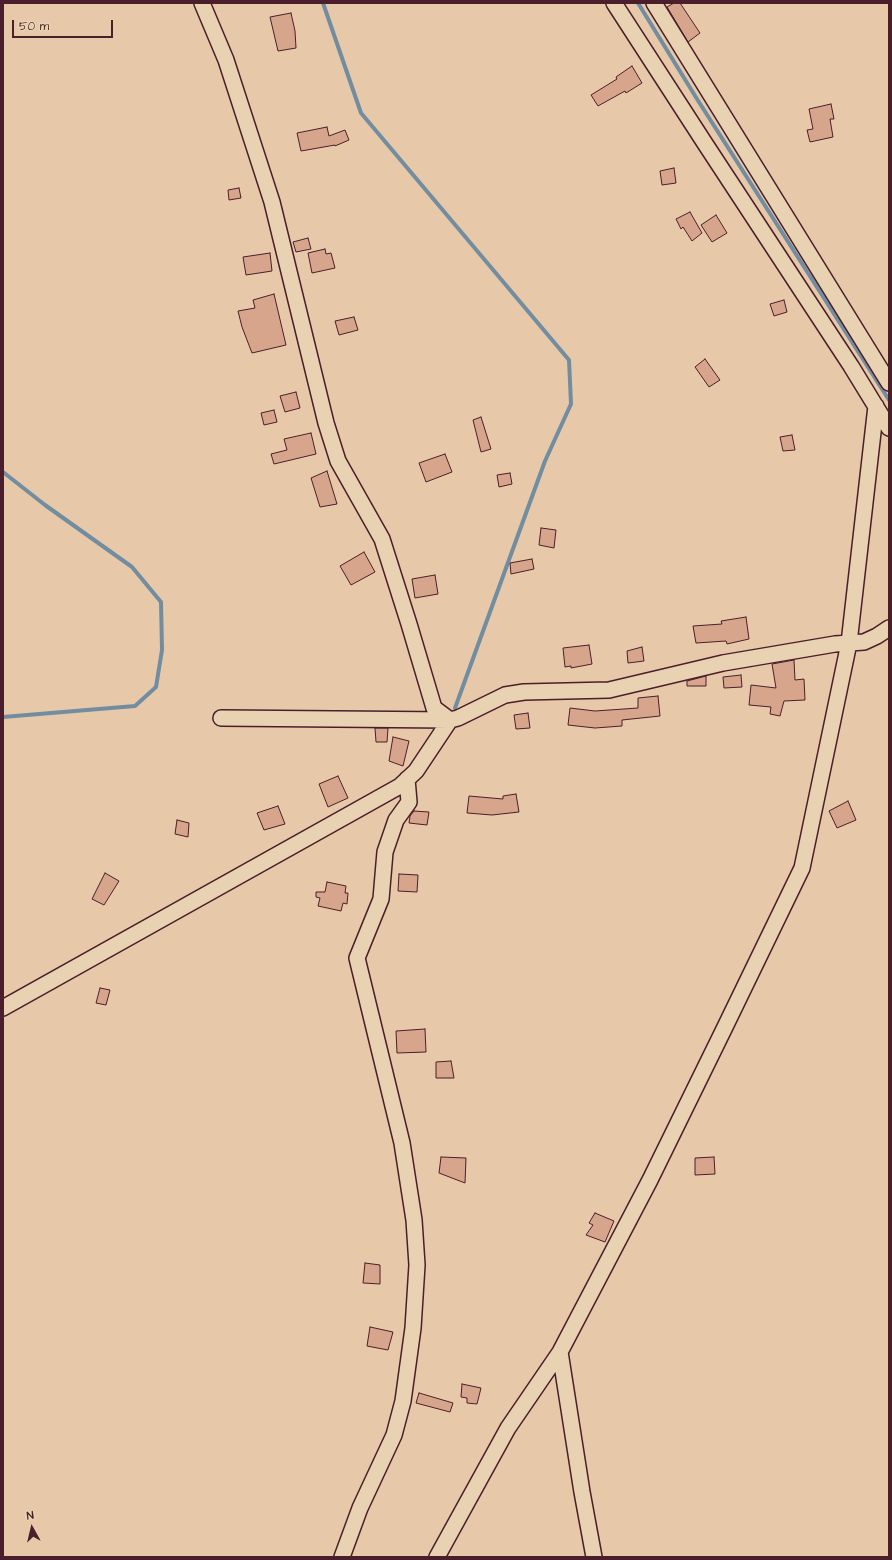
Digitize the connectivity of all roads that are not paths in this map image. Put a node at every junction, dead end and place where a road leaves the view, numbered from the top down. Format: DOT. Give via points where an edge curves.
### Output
graph roads {
  1 [pos="202,3"];
  2 [pos="614,3"];
  3 [pos="654,3"];
  4 [pos="889,382"];
  5 [pos="876,406"];
  6 [pos="889,428"];
  7 [pos="889,628"];
  8 [pos="849,643"];
  9 [pos="221,718"];
  10 [pos="450,720"];
  11 [pos="408,779"];
  12 [pos="3,1008"];
  13 [pos="560,1352"];
  14 [pos="342,1557"];
  15 [pos="437,1557"];
  16 [pos="594,1557"];
  1 -- 10 [label="street" via="226,60 272,202 338,461 382,539 434,708"];
  2 -- 5 [label="street"];
  3 -- 4 [label="street"];
  5 -- 6 [label="street"];
  5 -- 8 [label="street"];
  7 -- 8 [label="street" via="864,642"];
  8 -- 10 [label="street" via="723,663 609,690 524,692 505,695"];
  8 -- 13 [label="street" via="802,868 726,1027"];
  9 -- 10 [label="street"];
  10 -- 11 [label="street"];
  11 -- 12 [label="street" via="400,786"];
  11 -- 14 [label="street" via="408,802 396,820 384,852 381,899 357,958 402,1143 414,1220 417,1265 413,1328 404,1400 394,1435 360,1508"];
  13 -- 15 [label="street" via="508,1428"];
  13 -- 16 [label="street"];
}
